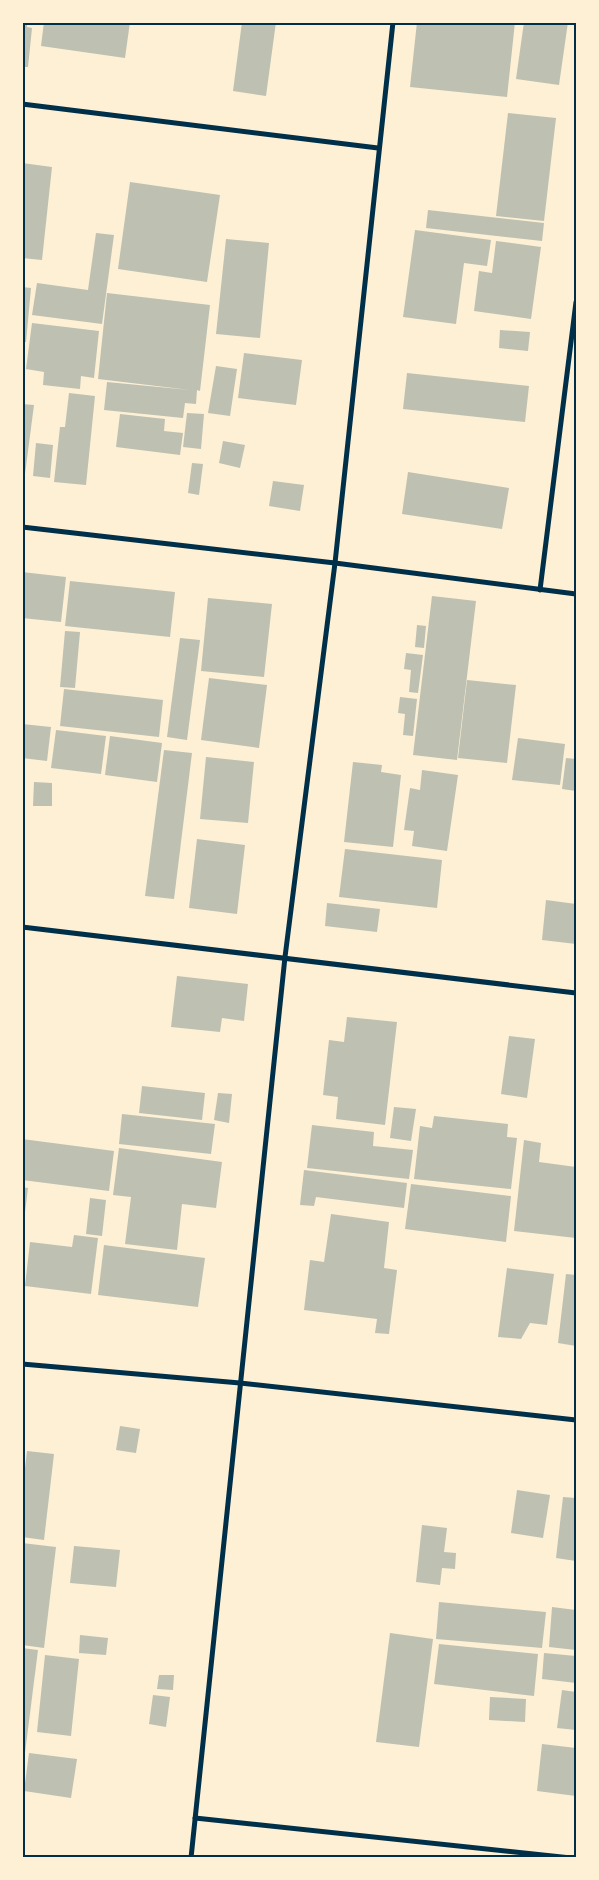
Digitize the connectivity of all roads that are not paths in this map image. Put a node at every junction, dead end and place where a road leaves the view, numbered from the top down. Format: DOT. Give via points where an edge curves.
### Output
graph roads {
  1 [pos="393,22"];
  2 [pos="22,104"];
  3 [pos="378,148"];
  4 [pos="576,302"];
  5 [pos="22,527"];
  6 [pos="335,563"];
  7 [pos="540,590"];
  8 [pos="576,594"];
  9 [pos="22,927"];
  10 [pos="286,957"];
  11 [pos="576,993"];
  12 [pos="22,1364"];
  13 [pos="240,1383"];
  14 [pos="576,1420"];
  15 [pos="195,1818"];
  16 [pos="191,1858"];
  17 [pos="571,1858"];
  1 -- 3 [label="street"];
  2 -- 3 [label="street"];
  3 -- 6 [label="street"];
  4 -- 7 [label="street"];
  5 -- 6 [label="street"];
  6 -- 7 [label="street"];
  6 -- 10 [label="street"];
  7 -- 8 [label="street"];
  9 -- 10 [label="street"];
  10 -- 11 [label="street"];
  10 -- 13 [label="street"];
  12 -- 13 [label="street"];
  13 -- 14 [label="street"];
  13 -- 15 [label="street"];
  15 -- 16 [label="street"];
  15 -- 17 [label="street"];
}
